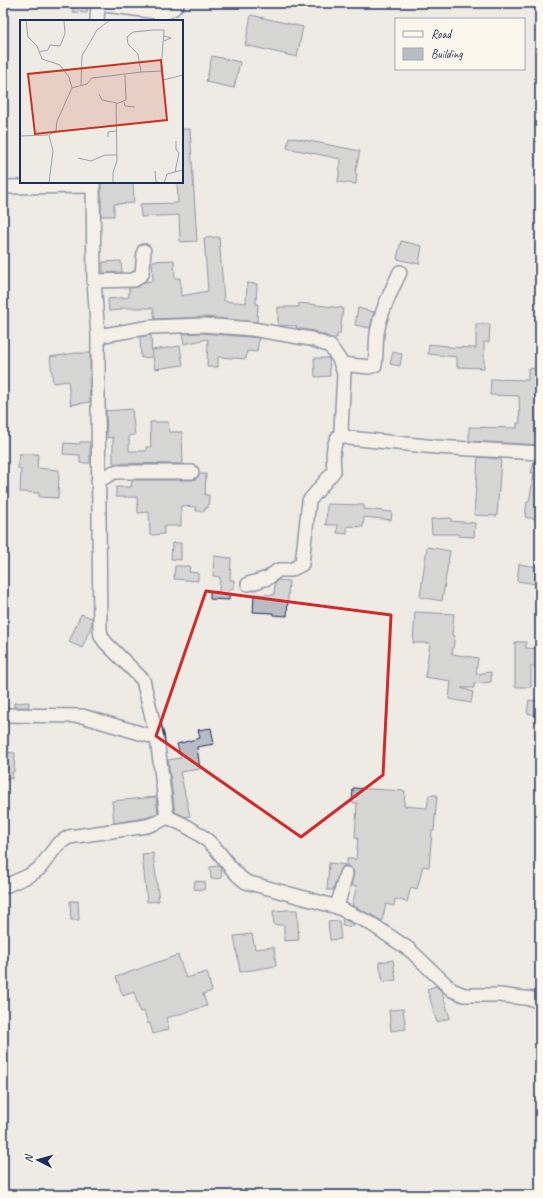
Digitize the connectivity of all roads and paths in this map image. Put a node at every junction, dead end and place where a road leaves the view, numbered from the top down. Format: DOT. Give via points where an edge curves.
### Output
graph roads {
  1 [pos="98,3"];
  2 [pos="178,3"];
  3 [pos="97,20"];
  4 [pos="93,184"];
  5 [pos="3,187"];
  6 [pos="144,251"];
  7 [pos="400,272"];
  8 [pos="94,281"];
  9 [pos="98,336"];
  10 [pos="341,364"];
  11 [pos="342,432"];
  12 [pos="540,453"];
  13 [pos="192,472"];
  14 [pos="98,481"];
  15 [pos="248,584"];
  16 [pos="3,715"];
  17 [pos="157,738"];
  18 [pos="166,817"];
  19 [pos="346,874"];
  20 [pos="3,887"];
  21 [pos="337,907"];
  22 [pos="540,1003"];
  1 -- 2 [label="street" via="165,13"];
  1 -- 3 [label="street"];
  4 -- 5 [label="street"];
  4 -- 8 [label="street"];
  6 -- 8 [label="street" via="142,274 134,280"];
  7 -- 10 [label="street" via="382,312 375,365 369,367"];
  8 -- 9 [label="street"];
  9 -- 10 [label="street" via="152,327 203,325 252,329 311,339 330,346"];
  9 -- 14 [label="street"];
  10 -- 11 [label="street" via="344,373"];
  11 -- 12 [label="street" via="350,438"];
  11 -- 15 [label="street" via="336,438 333,449 334,471 309,501 302,564 291,570 278,570 268,578"];
  13 -- 14 [label="street" via="114,472"];
  14 -- 17 [label="street" via="101,636 143,680"];
  16 -- 17 [label="street" via="82,716"];
  17 -- 18 [label="street"];
  18 -- 20 [label="street" via="147,826 69,837 58,844 39,869"];
  18 -- 21 [label="street" via="192,829 214,846 239,878 246,882"];
  19 -- 21 [label="street"];
  21 -- 22 [label="street" via="370,923 410,950 452,990 464,995 498,995 533,999"];
}
